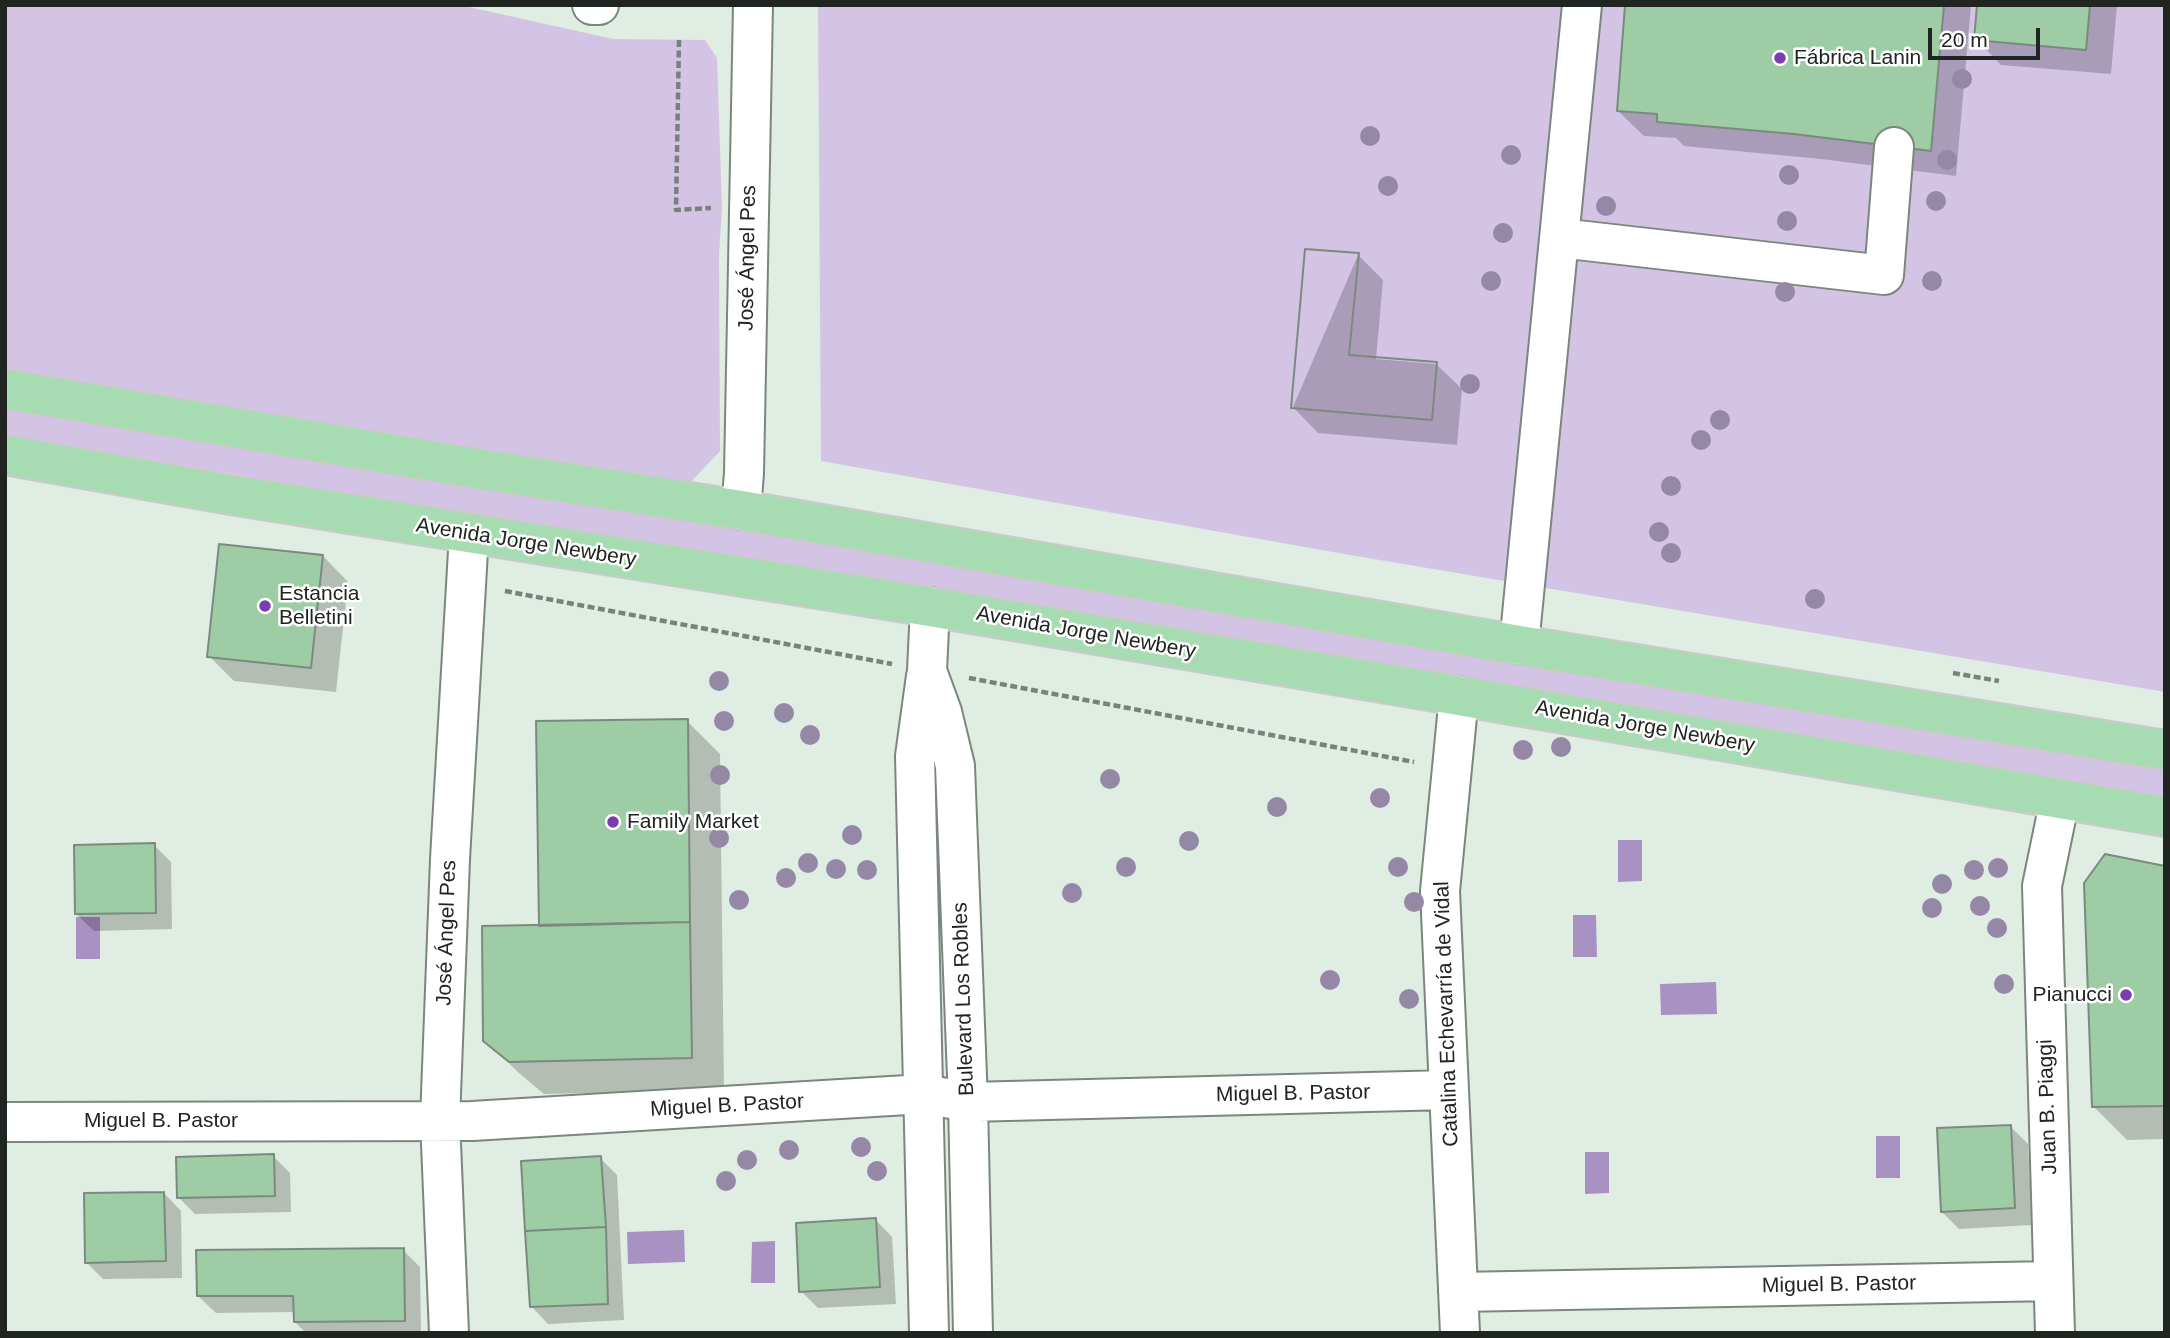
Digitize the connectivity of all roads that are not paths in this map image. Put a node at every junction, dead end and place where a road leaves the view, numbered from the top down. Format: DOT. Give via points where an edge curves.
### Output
graph roads {
  1 [pos="592,5"];
  2 [pos="599,5"];
  3 [pos="753,5"];
  4 [pos="1582,5"];
  5 [pos="1894,147"];
  6 [pos="1560,238"];
  7 [pos="5,389"];
  8 [pos="5,455"];
  9 [pos="741,510"];
  10 [pos="469,534"];
  11 [pos="930,607"];
  12 [pos="1519,645"];
  13 [pos="927,670"];
  14 [pos="1459,695"];
  15 [pos="2165,750"];
  16 [pos="2060,799"];
  17 [pos="2165,817"];
  18 [pos="1449,1090"];
  19 [pos="924,1094"];
  20 [pos="968,1102"];
  21 [pos="440,1120"];
  22 [pos="5,1122"];
  23 [pos="2053,1281"];
  24 [pos="1458,1292"];
  25 [pos="449,1333"];
  26 [pos="929,1333"];
  27 [pos="973,1333"];
  28 [pos="1460,1333"];
  29 [pos="2054,1333"];
  1 -- 2 [label="street"];
  3 -- 9 [label="street, José Ángel Pes"];
  4 -- 6 [label="street"];
  5 -- 6 [label="street" via="1885,275"];
  6 -- 12 [label="street"];
  7 -- 9 [label="main road"];
  8 -- 10 [label="main road, Avenida Jorge Newbery"];
  9 -- 12 [label="main road"];
  10 -- 11 [label="main road, Avenida Jorge Newbery"];
  10 -- 21 [label="street, José Ángel Pes"];
  11 -- 13 [label="street, Bulevard Los Robles"];
  11 -- 14 [label="main road, Avenida Jorge Newbery"];
  12 -- 15 [label="main road"];
  13 -- 19 [label="street, Bulevard Los Robles" via="915,756"];
  13 -- 20 [label="street, Bulevard Los Robles" via="955,766"];
  14 -- 16 [label="main road, Avenida Jorge Newbery"];
  14 -- 18 [label="street, Catalina Echevarría de Vidal" via="1440,891"];
  16 -- 17 [label="main road, Avenida Jorge Newbery"];
  16 -- 23 [label="street, Juan B. Piaggi" via="2042,886"];
  18 -- 20 [label="street, Miguel B. Pastor"];
  18 -- 24 [label="street, Catalina Echevarría de Vidal"];
  19 -- 20 [label="street, Miguel B. Pastor"];
  19 -- 21 [label="street, Miguel B. Pastor"];
  19 -- 26 [label="street, Bulevard Los Robles"];
  20 -- 27 [label="street, Bulevard Los Robles"];
  21 -- 22 [label="street, Miguel B. Pastor"];
  21 -- 25 [label="street, José Ángel Pes"];
  23 -- 24 [label="street, Miguel B. Pastor"];
  23 -- 29 [label="street, Juan B. Piaggi"];
  24 -- 28 [label="street, Catalina Echevarría de Vidal"];
}
